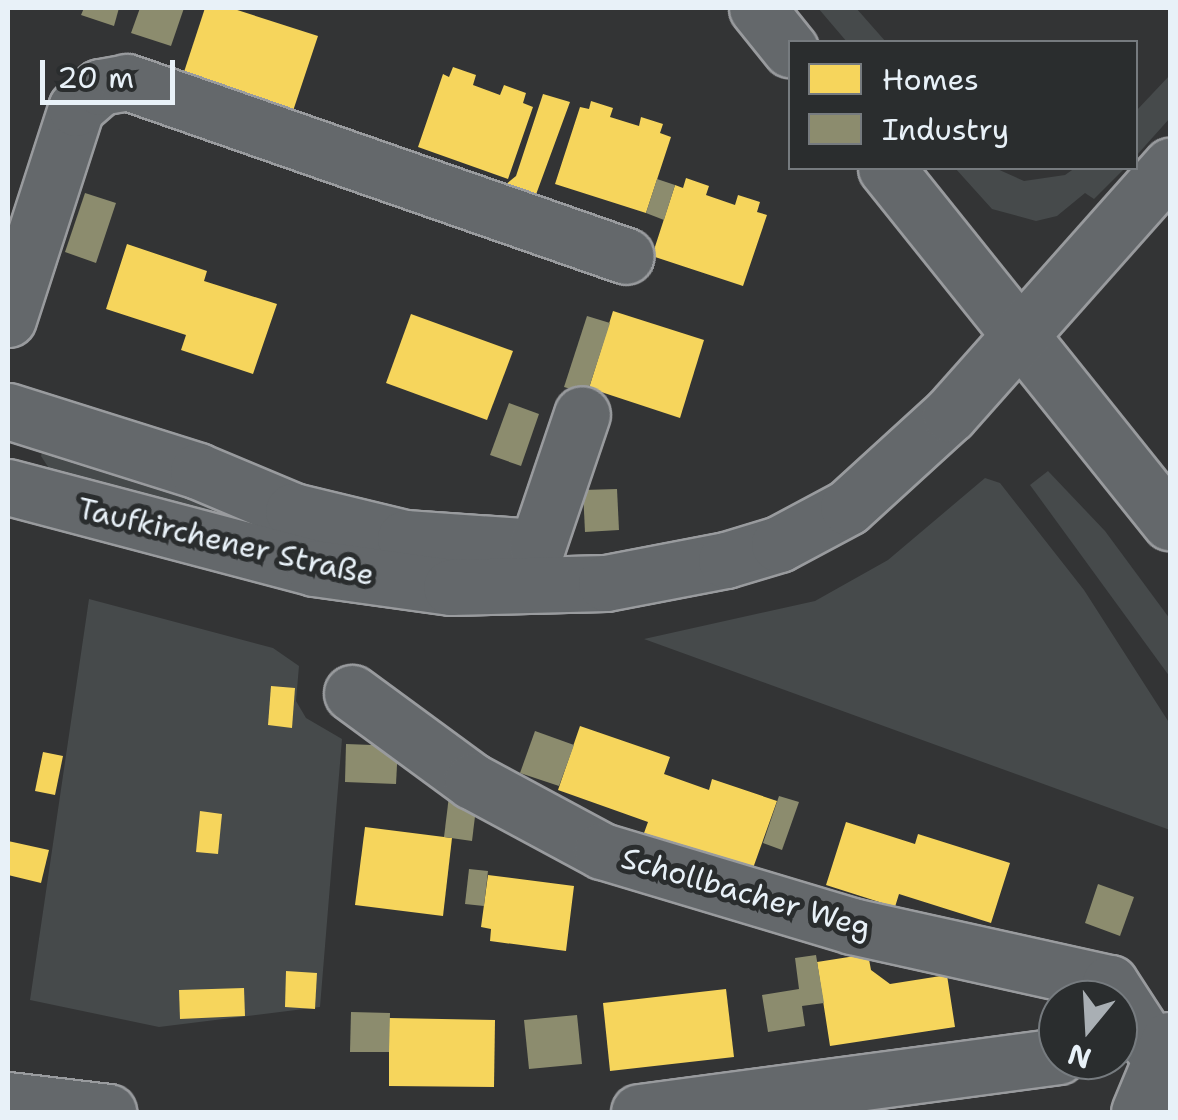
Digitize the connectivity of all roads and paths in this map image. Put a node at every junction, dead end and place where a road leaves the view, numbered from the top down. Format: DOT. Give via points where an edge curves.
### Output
graph roads {
  1 [pos="758,8"];
  2 [pos="788,46"];
  3 [pos="1170,166"];
  4 [pos="888,170"];
  5 [pos="626,256"];
  6 [pos="8,319"];
  7 [pos="1017,332"];
  8 [pos="8,411"];
  9 [pos="582,414"];
  10 [pos="8,487"];
  11 [pos="1170,522"];
  12 [pos="352,694"];
  13 [pos="1152,1043"];
  14 [pos="1038,1059"];
  15 [pos="8,1100"];
  16 [pos="108,1112"];
  17 [pos="639,1112"];
  18 [pos="1139,1112"];
  1 -- 2 [label="main road"];
  3 -- 7 [label="main road, Taufkirchener Straße"];
  4 -- 7 [label="main road"];
  5 -- 6 [label="main road" via="501,206 127,82 100,87 76,108"];
  7 -- 10 [label="main road, Taufkirchener Straße" via="950,414 848,508 779,544 606,583 450,588 314,568"];
  7 -- 11 [label="main road"];
  8 -- 9 [label="main road, Taufkirchener Straße" via="198,472 293,511 405,538 536,547"];
  12 -- 13 [label="main road, Schollbacher Weg" via="472,781 602,851 852,926 1110,983"];
  13 -- 18 [label="main road"];
  14 -- 17 [label="main road"];
  15 -- 16 [label="main road"];
}
